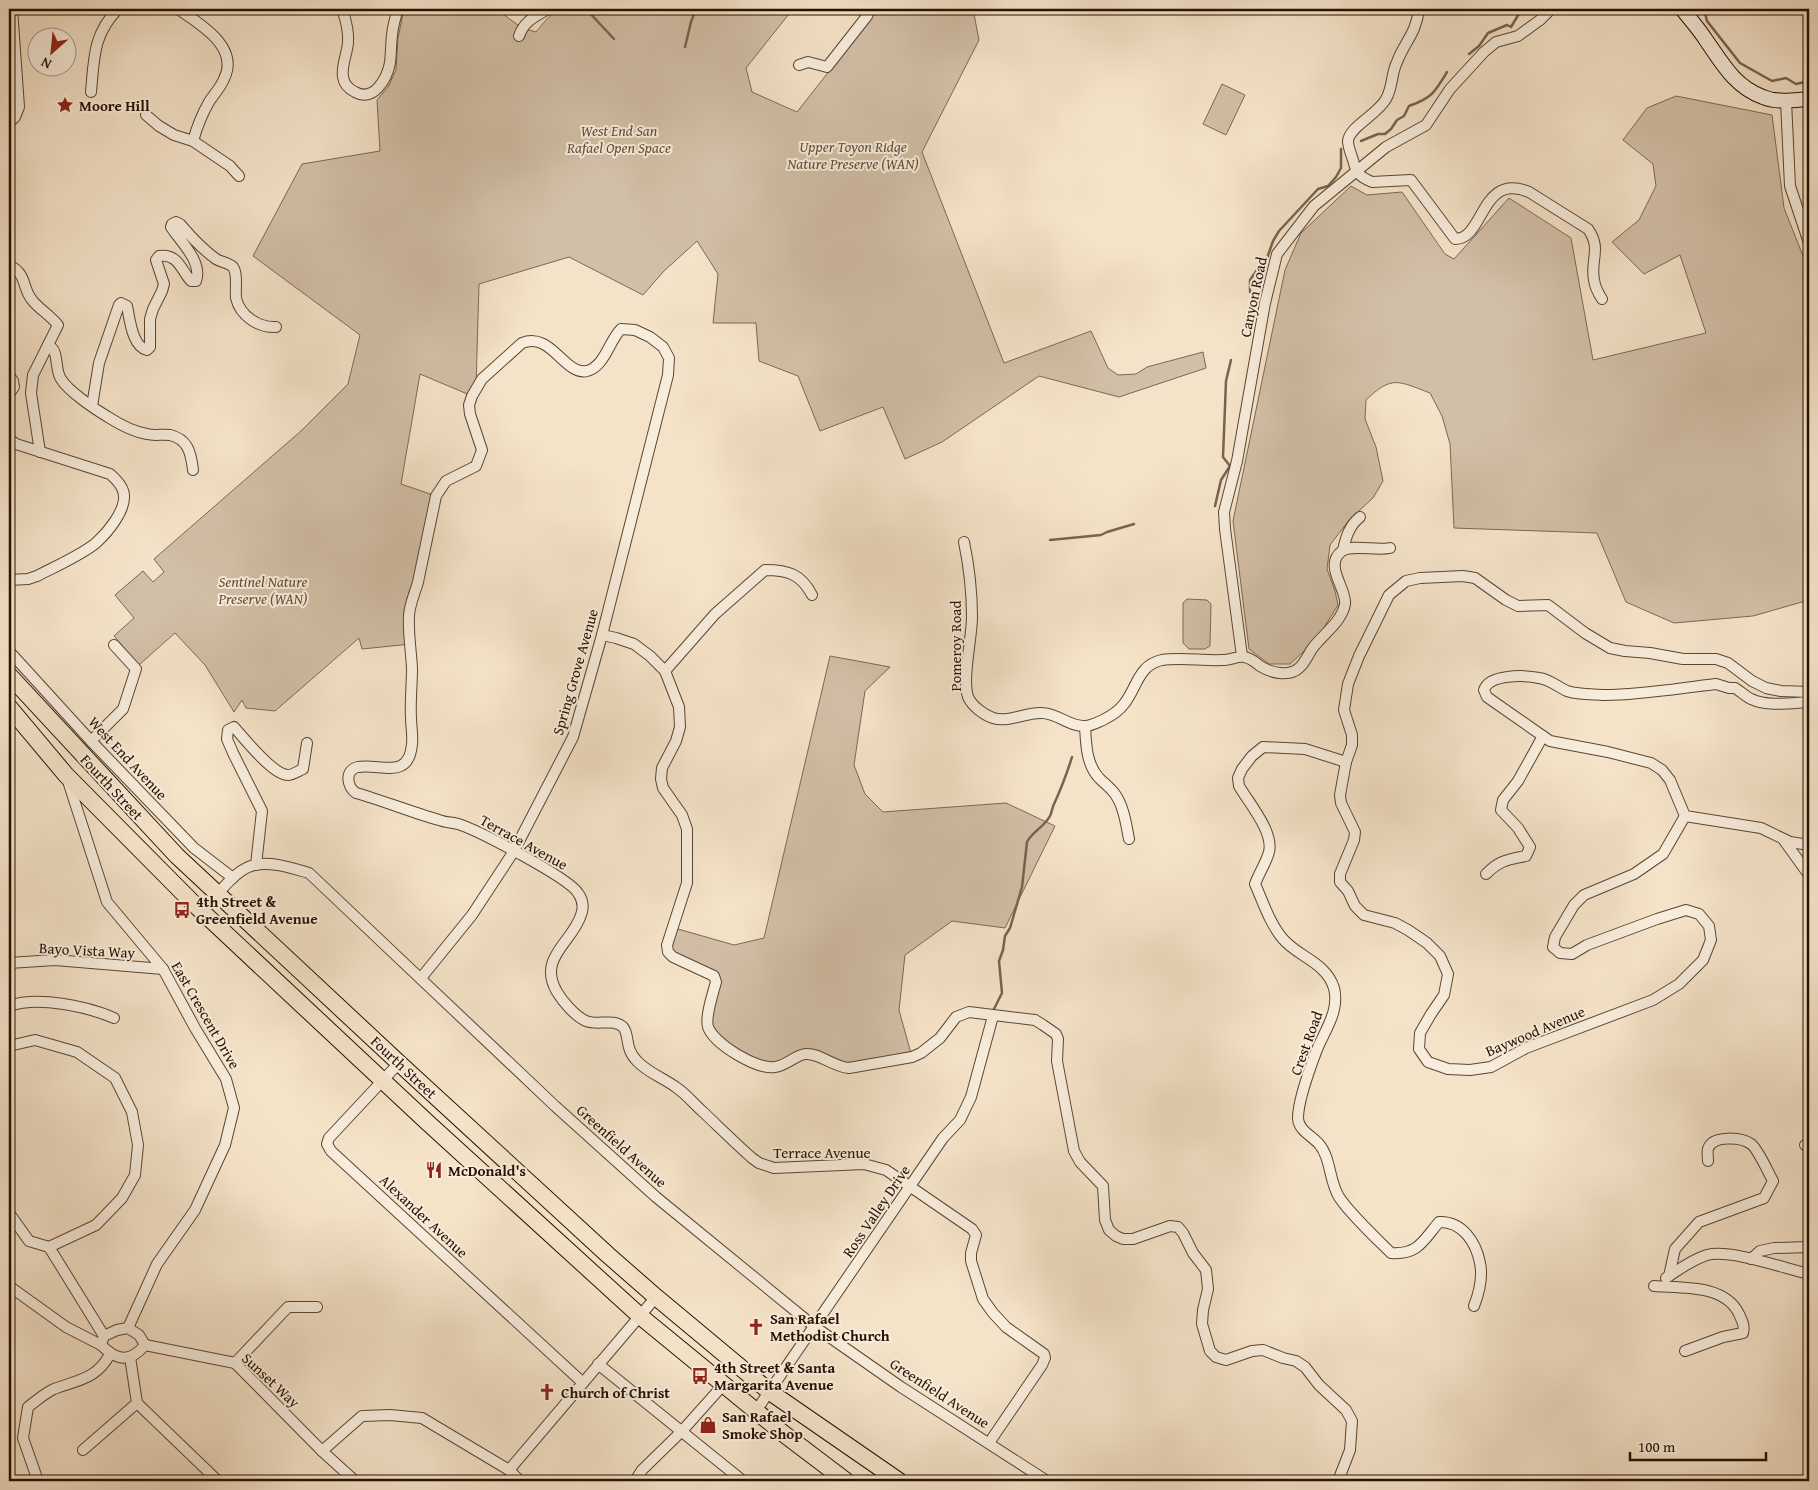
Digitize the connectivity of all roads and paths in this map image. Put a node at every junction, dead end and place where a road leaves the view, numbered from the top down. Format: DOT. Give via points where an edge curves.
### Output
graph roads {
  1 [pos="12,9"];
  2 [pos="118,9"];
  3 [pos="178,9"];
  4 [pos="342,9"];
  5 [pos="398,9"];
  6 [pos="548,9"];
  7 [pos="870,9"];
  8 [pos="1419,9"];
  9 [pos="1551,9"];
  10 [pos="1682,9"];
  11 [pos="519,36"];
  12 [pos="799,65"];
  13 [pos="91,92"];
  14 [pos="1809,99"];
  15 [pos="1786,101"];
  16 [pos="146,115"];
  17 [pos="9,123"];
  18 [pos="193,141"];
  19 [pos="1356,171"];
  20 [pos="239,176"];
  21 [pos="1809,243"];
  22 [pos="9,265"];
  23 [pos="1602,299"];
  24 [pos="276,327"];
  25 [pos="48,345"];
  26 [pos="9,375"];
  27 [pos="11,390"];
  28 [pos="663,396"];
  29 [pos="92,406"];
  30 [pos="9,439"];
  31 [pos="40,452"];
  32 [pos="193,470"];
  33 [pos="1360,517"];
  34 [pos="964,542"];
  35 [pos="1390,548"];
  36 [pos="1343,550"];
  37 [pos="9,580"];
  38 [pos="812,594"];
  39 [pos="602,635"];
  40 [pos="114,644"];
  41 [pos="9,651"];
  42 [pos="1242,656"];
  43 [pos="665,671"];
  44 [pos="11,678"];
  45 [pos="1809,692"];
  46 [pos="1809,702"];
  47 [pos="9,707"];
  48 [pos="9,713"];
  49 [pos="1085,726"];
  50 [pos="27,729"];
  51 [pos="1543,736"];
  52 [pos="91,741"];
  53 [pos="307,743"];
  54 [pos="1346,762"];
  55 [pos="66,775"];
  56 [pos="1685,816"];
  57 [pos="1782,838"];
  58 [pos="1129,839"];
  59 [pos="1809,845"];
  60 [pos="514,851"];
  61 [pos="256,865"];
  62 [pos="1486,874"];
  63 [pos="1809,875"];
  64 [pos="233,878"];
  65 [pos="219,894"];
  66 [pos="202,912"];
  67 [pos="9,963"];
  68 [pos="163,969"];
  69 [pos="421,978"];
  70 [pos="9,1006"];
  71 [pos="993,1016"];
  72 [pos="114,1018"];
  73 [pos="9,1046"];
  74 [pos="399,1063"];
  75 [pos="382,1080"];
  76 [pos="1708,1160"];
  77 [pos="911,1187"];
  78 [pos="9,1214"];
  79 [pos="49,1247"];
  80 [pos="1809,1247"];
  81 [pos="1751,1259"];
  82 [pos="1809,1274"];
  83 [pos="1669,1276"];
  84 [pos="9,1286"];
  85 [pos="656,1297"];
  86 [pos="1474,1306"];
  87 [pos="317,1307"];
  88 [pos="640,1316"];
  89 [pos="815,1327"];
  90 [pos="128,1328"];
  91 [pos="103,1341"];
  92 [pos="145,1345"];
  93 [pos="1686,1350"];
  94 [pos="110,1354"];
  95 [pos="130,1358"];
  96 [pos="235,1363"];
  97 [pos="598,1364"];
  98 [pos="582,1382"];
  99 [pos="724,1384"];
  100 [pos="770,1392"];
  101 [pos="138,1403"];
  102 [pos="756,1411"];
  103 [pos="682,1431"];
  104 [pos="989,1443"];
  105 [pos="83,1450"];
  106 [pos="322,1450"];
  107 [pos="509,1470"];
  108 [pos="38,1481"];
  109 [pos="218,1481"];
  110 [pos="355,1481"];
  111 [pos="520,1481"];
  112 [pos="635,1481"];
  113 [pos="743,1481"];
  114 [pos="846,1481"];
  115 [pos="899,1481"];
  116 [pos="1047,1481"];
  117 [pos="1338,1481"];
  1 -- 17 [label="street" via="19,107"];
  2 -- 13 [label="street" via="98,38"];
  3 -- 18 [label="street" via="210,32 228,55 225,79 209,102"];
  4 -- 5 [label="street" via="348,28 343,78 352,90 362,94 376,91 386,75"];
  6 -- 11 [label="street" via="532,17"];
  7 -- 12 [label="street" via="827,67 808,62"];
  8 -- 19 [label="street" via="1416,27 1396,63 1386,99 1378,110 1350,133 1348,141"];
  9 -- 19 [label="street, Canyon Road" via="1518,36 1496,42 1466,70 1426,125 1386,147"];
  10 -- 15 [label="street" via="1727,71 1745,89 1764,98"];
  14 -- 15 [label="street"];
  15 -- 21 [label="street" via="1790,186"];
  16 -- 18 [label="street" via="174,135"];
  18 -- 20 [label="street" via="230,166"];
  19 -- 23 [label="street" via="1372,182 1411,180 1455,239 1470,231 1499,192 1511,187 1529,192 1594,236 1594,281"];
  19 -- 42 [label="street, Canyon Road" via="1314,206 1277,254 1265,303 1237,461 1224,512"];
  22 -- 25 [label="street" via="20,272 33,302 58,325"];
  24 -- 29 [label="street" via="266,328 250,319 237,300 232,266 206,251 176,222 171,227 188,248 198,276 196,281 191,281 178,262 159,256 156,260 164,284 150,319 150,347 147,350 137,343 127,306 121,303 99,363"];
  25 -- 29 [label="street" via="55,351 60,379"];
  25 -- 31 [label="street" via="33,375 31,393"];
  26 -- 27 [label="street" via="13,381"];
  28 -- 39 [label="street, Spring Grove Avenue"];
  28 -- 60 [label="street, Terrace Avenue" via="669,358 650,337 635,330 621,329 600,363 585,371 571,366 544,343 528,340 482,379 469,405 482,450 476,466 446,481 436,496 409,616 412,751 403,765 393,768 358,767 349,775 348,783 356,793 461,825"];
  29 -- 32 [label="street" via="136,431 148,435 170,435 181,440 188,445"];
  30 -- 31 [label="street"];
  31 -- 37 [label="street" via="110,474 120,483 124,497 119,515 96,543 37,576"];
  33 -- 36 [label="street" via="1350,528"];
  34 -- 49 [label="street, Pomeroy Road" via="972,618 967,687 971,702 994,718 1042,713"];
  35 -- 36 [label="street"];
  36 -- 42 [label="street" via="1335,563 1345,606 1301,667 1292,672 1275,672"];
  38 -- 43 [label="street" via="806,582 793,574 765,570 715,614"];
  39 -- 43 [label="street" via="634,644"];
  39 -- 60 [label="street, Spring Grove Avenue" via="573,737"];
  40 -- 52 [label="street" via="136,669 123,709"];
  41 -- 52 [label="street, West End Avenue"];
  42 -- 49 [label="street" via="1223,660 1157,662 1142,671 1119,710"];
  43 -- 71 [label="street" via="679,707 680,727 662,768 661,779 687,829 687,882 668,938 668,952 714,976 716,982 707,1019 708,1028 715,1038 762,1066 782,1066 803,1054 810,1054 839,1068 849,1068 921,1053 940,1038 952,1020 961,1014"];
  44 -- 65 [label="main road, Fourth Street" via="177,856"];
  45 -- 54 [label="street, Baywood Avenue" via="1766,688 1728,663 1716,659 1683,659 1610,648 1548,605 1518,606 1475,578 1420,578 1406,581 1389,595 1359,656 1348,684 1344,710 1352,740"];
  46 -- 51 [label="street" via="1769,704 1750,699 1735,688 1716,684 1604,695 1567,691 1541,678 1513,676 1492,680 1486,685 1487,697"];
  47 -- 50 [label="main road, Fourth Street"];
  48 -- 50 [label="street, Fourth Street"];
  49 -- 58 [label="street" via="1090,761 1095,773 1115,794"];
  50 -- 55 [label="main road, Fourth Street"];
  51 -- 56 [label="street" via="1550,742 1651,763 1670,780"];
  51 -- 62 [label="street" via="1518,781 1503,800 1501,810 1530,847 1526,856 1495,864"];
  52 -- 64 [label="street, West End Avenue" via="194,848"];
  53 -- 61 [label="street" via="302,769 290,775 262,759 234,727 228,730 227,740 262,811"];
  54 -- 56 [label="street, Baywood Avenue" via="1341,803 1355,832 1340,882 1364,915 1408,930 1427,942 1440,956 1448,974 1444,995 1420,1034 1419,1049 1428,1062 1448,1069 1490,1067 1526,1048 1653,1000 1679,984 1703,960 1711,940 1709,926 1699,914 1686,910 1587,945 1572,954 1560,953 1553,947 1555,937 1574,905 1584,895 1634,874 1663,854"];
  54 -- 86 [label="street, Crest Road" via="1305,749 1263,748 1252,756 1238,778 1238,786 1268,833 1269,853 1255,884 1269,916 1282,938 1324,969 1334,988 1333,1017 1316,1051 1298,1119 1301,1127 1324,1152 1339,1197 1391,1252 1410,1252 1439,1222 1448,1222 1463,1229 1474,1244 1480,1264 1480,1290"];
  55 -- 66 [label="main road, Fourth Street"];
  55 -- 68 [label="street, East Crescent Drive" via="108,902"];
  56 -- 57 [label="street" via="1761,828"];
  57 -- 59 [label="street"];
  57 -- 63 [label="street"];
  60 -- 69 [label="street, Spring Grove Avenue" via="472,915"];
  60 -- 77 [label="street, Terrace Avenue" via="569,884 582,900 581,916 552,960 550,974 557,993 579,1016 586,1021 617,1023 624,1028 628,1047 638,1062 678,1088 759,1163 774,1168 874,1165"];
  61 -- 64 [label="street" via="249,866"];
  61 -- 69 [label="street, Greenfield Avenue" via="278,865 309,873"];
  64 -- 65 [label="street"];
  65 -- 66 [label="street"];
  65 -- 74 [label="main road, Fourth Street"];
  66 -- 75 [label="main road, Fourth Street"];
  67 -- 68 [label="street, Bayo Vista Way" via="55,960"];
  68 -- 90 [label="street, East Crescent Drive" via="226,1079 234,1108 225,1145 195,1210 157,1264"];
  69 -- 89 [label="street, Greenfield Avenue" via="656,1197"];
  70 -- 72 [label="street" via="42,1001 94,1010"];
  71 -- 77 [label="street, Ross Valley Drive" via="966,1110"];
  71 -- 117 [label="street" via="1035,1020 1056,1034 1057,1062 1074,1151 1103,1186 1104,1220 1109,1230 1123,1239 1133,1239 1170,1226 1183,1233 1192,1253 1206,1270 1208,1289 1202,1324 1210,1351 1226,1360 1262,1350 1296,1361 1346,1410 1352,1421 1350,1450"];
  73 -- 79 [label="street" via="35,1040 77,1052 115,1078 132,1112 138,1145 135,1175 122,1198 96,1225"];
  74 -- 75 [label="street, Alexander Avenue"];
  74 -- 85 [label="main road, Fourth Street"];
  75 -- 88 [label="main road, Fourth Street"];
  75 -- 98 [label="street, Alexander Avenue" via="329,1138 327,1144 331,1151"];
  76 -- 83 [label="street" via="1712,1142 1724,1138 1743,1141 1751,1144 1774,1181 1764,1198 1699,1222 1675,1249"];
  77 -- 89 [label="street, Ross Valley Drive"];
  77 -- 104 [label="street, Terrace Avenue" via="972,1229 976,1235 971,1261 984,1299 1006,1327 1044,1354 1042,1365"];
  78 -- 79 [label="street" via="29,1240"];
  79 -- 91 [label="street"];
  80 -- 81 [label="street" via="1774,1248 1760,1251"];
  81 -- 82 [label="street"];
  81 -- 83 [label="street" via="1709,1255 1690,1262"];
  83 -- 93 [label="street" via="1654,1286 1714,1292 1736,1306 1745,1327 1743,1333"];
  84 -- 91 [label="street" via="66,1327"];
  85 -- 88 [label="street"];
  85 -- 100 [label="main road, Fourth Street"];
  87 -- 96 [label="street" via="288,1307"];
  88 -- 97 [label="street"];
  88 -- 99 [label="main road, Fourth Street"];
  89 -- 100 [label="street, Ross Valley Drive"];
  89 -- 104 [label="street, Greenfield Avenue"];
  90 -- 91 [label="street" via="117,1330"];
  90 -- 92 [label="street"];
  91 -- 94 [label="street"];
  92 -- 95 [label="street"];
  92 -- 96 [label="street, Sunset Way"];
  94 -- 95 [label="street"];
  94 -- 108 [label="street" via="104,1365 81,1381 52,1390 28,1407 23,1438"];
  95 -- 101 [label="street"];
  96 -- 106 [label="street, Sunset Way"];
  97 -- 98 [label="street"];
  97 -- 103 [label="street"];
  98 -- 107 [label="street"];
  99 -- 102 [label="main road, Fourth Street"];
  99 -- 103 [label="street"];
  100 -- 102 [label="street, Ross Valley Drive"];
  100 -- 115 [label="main road, Fourth Street"];
  101 -- 105 [label="street"];
  101 -- 109 [label="street"];
  102 -- 114 [label="main road, Fourth Street"];
  103 -- 112 [label="street"];
  103 -- 113 [label="street"];
  104 -- 116 [label="street, Greenfield Avenue"];
  106 -- 107 [label="street" via="362,1416 414,1417 422,1418"];
  106 -- 110 [label="street, Sunset Way"];
  107 -- 111 [label="street"];
}
